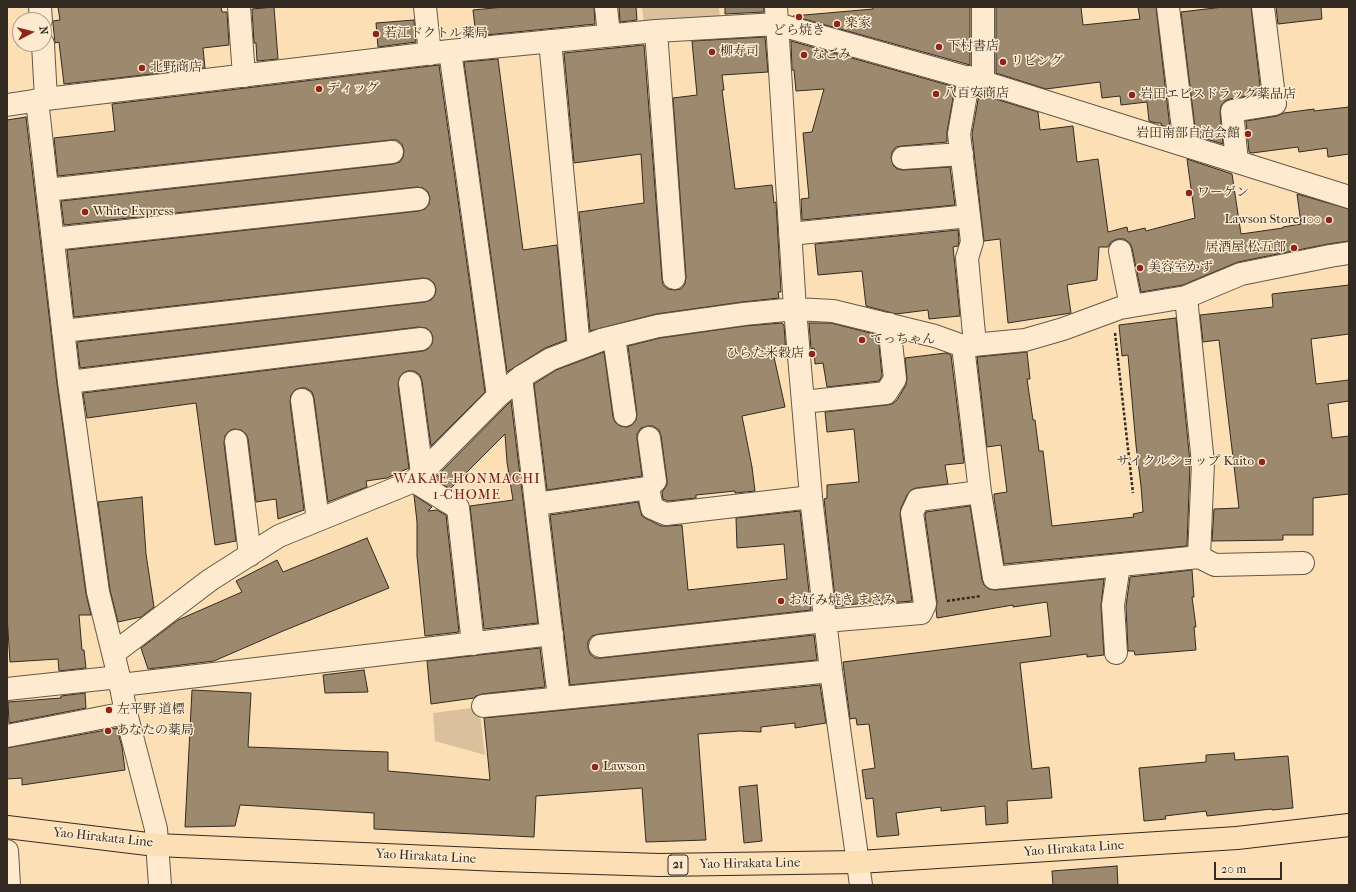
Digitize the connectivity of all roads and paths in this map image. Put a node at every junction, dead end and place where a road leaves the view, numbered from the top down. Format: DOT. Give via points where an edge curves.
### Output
graph roads {
  1 [pos="239,7"];
  2 [pos="425,7"];
  3 [pos="606,7"];
  4 [pos="983,7"];
  5 [pos="1168,7"];
  6 [pos="1263,7"];
  7 [pos="776,15"];
  8 [pos="656,31"];
  9 [pos="609,35"];
  10 [pos="550,41"];
  11 [pos="42,52"];
  12 [pos="440,53"];
  13 [pos="244,76"];
  14 [pos="976,80"];
  15 [pos="41,99"];
  16 [pos="7,105"];
  17 [pos="1185,145"];
  18 [pos="392,152"];
  19 [pos="962,154"];
  20 [pos="902,158"];
  21 [pos="1237,162"];
  22 [pos="47,190"];
  23 [pos="1349,197"];
  24 [pos="418,199"];
  25 [pos="969,216"];
  26 [pos="790,234"];
  27 [pos="53,239"];
  28 [pos="1120,251"];
  29 [pos="1349,253"];
  30 [pos="674,278"];
  31 [pos="424,290"];
  32 [pos="1186,297"];
  33 [pos="795,308"];
  34 [pos="1122,308"];
  35 [pos="889,324"];
  36 [pos="64,331"];
  37 [pos="614,337"];
  38 [pos="421,338"];
  39 [pos="969,346"];
  40 [pos="579,348"];
  41 [pos="521,377"];
  42 [pos="69,382"];
  43 [pos="410,383"];
  44 [pos="498,396"];
  45 [pos="302,400"];
  46 [pos="803,402"];
  47 [pos="625,415"];
  48 [pos="649,438"];
  49 [pos="236,441"];
  50 [pos="418,477"];
  51 [pos="648,488"];
  52 [pos="980,492"];
  53 [pos="1133,493"];
  54 [pos="811,497"];
  55 [pos="536,504"];
  56 [pos="318,520"];
  57 [pos="250,555"];
  58 [pos="1199,557"];
  59 [pos="1302,563"];
  60 [pos="1119,565"];
  61 [pos="994,578"];
  62 [pos="925,604"];
  63 [pos="826,621"];
  64 [pos="552,634"];
  65 [pos="473,644"];
  66 [pos="600,646"];
  67 [pos="114,653"];
  68 [pos="1116,653"];
  69 [pos="831,671"];
  70 [pos="120,681"];
  71 [pos="7,689"];
  72 [pos="559,698"];
  73 [pos="483,706"];
  74 [pos="126,713"];
  75 [pos="7,736"];
  76 [pos="1349,825"];
  77 [pos="7,827"];
  78 [pos="156,845"];
  79 [pos="7,851"];
  80 [pos="858,862"];
  81 [pos="9,885"];
  82 [pos="160,885"];
  83 [pos="861,885"];
  1 -- 13 [label="street"];
  2 -- 12 [label="street"];
  3 -- 9 [label="street"];
  4 -- 14 [label="street"];
  5 -- 17 [label="street"];
  6 -- 21 [label="street" via="1275,104 1232,111"];
  7 -- 8 [label="street"];
  7 -- 14 [label="street"];
  7 -- 26 [label="street"];
  8 -- 9 [label="street"];
  8 -- 30 [label="street"];
  9 -- 10 [label="street"];
  10 -- 12 [label="street"];
  10 -- 40 [label="street"];
  11 -- 15 [label="street"];
  12 -- 13 [label="street"];
  12 -- 44 [label="street"];
  13 -- 15 [label="street"];
  14 -- 17 [label="street"];
  14 -- 19 [label="street" via="959,134"];
  15 -- 16 [label="street"];
  15 -- 22 [label="street"];
  17 -- 21 [label="street"];
  18 -- 22 [label="street"];
  19 -- 20 [label="street"];
  19 -- 25 [label="street"];
  21 -- 23 [label="street"];
  22 -- 27 [label="street"];
  24 -- 27 [label="street"];
  25 -- 26 [label="street"];
  25 -- 39 [label="street" via="972,242 967,258"];
  26 -- 33 [label="street"];
  27 -- 36 [label="street"];
  28 -- 34 [label="street"];
  29 -- 32 [label="street" via="1241,274"];
  31 -- 36 [label="street"];
  32 -- 34 [label="street"];
  32 -- 58 [label="street" via="1203,464"];
  33 -- 35 [label="street" via="833,311"];
  33 -- 37 [label="street" via="658,326"];
  33 -- 46 [label="street"];
  34 -- 39 [label="street" via="1025,340"];
  34 -- 53 [label="path"];
  35 -- 39 [label="street"];
  35 -- 46 [label="street" via="895,379 886,393"];
  36 -- 42 [label="street"];
  37 -- 40 [label="street"];
  37 -- 47 [label="street"];
  38 -- 42 [label="street"];
  39 -- 52 [label="street"];
  40 -- 41 [label="street" via="551,359"];
  41 -- 44 [label="street"];
  41 -- 55 [label="street"];
  42 -- 67 [label="street" via="98,592"];
  43 -- 50 [label="street"];
  44 -- 50 [label="street"];
  45 -- 56 [label="street"];
  46 -- 54 [label="street"];
  48 -- 51 [label="street" via="655,480"];
  49 -- 57 [label="street"];
  50 -- 56 [label="street"];
  50 -- 65 [label="street" via="458,508"];
  51 -- 54 [label="street" via="652,508 666,514"];
  51 -- 55 [label="street"];
  52 -- 61 [label="street"];
  52 -- 62 [label="street" via="918,500 912,513"];
  54 -- 63 [label="street"];
  55 -- 64 [label="street"];
  56 -- 57 [label="street" via="279,536"];
  57 -- 67 [label="street" via="210,580"];
  58 -- 59 [label="street" via="1215,565"];
  58 -- 60 [label="street"];
  60 -- 61 [label="street"];
  60 -- 68 [label="street" via="1113,605"];
  61 -- 62 [label="path" via="996,594"];
  62 -- 63 [label="street" via="921,612"];
  63 -- 66 [label="street"];
  63 -- 69 [label="street"];
  64 -- 65 [label="street"];
  64 -- 72 [label="street"];
  65 -- 70 [label="street"];
  67 -- 70 [label="street"];
  69 -- 72 [label="street"];
  69 -- 80 [label="street"];
  70 -- 71 [label="street"];
  70 -- 74 [label="street"];
  72 -- 73 [label="street"];
  74 -- 75 [label="street"];
  74 -- 78 [label="street" via="156,829"];
  76 -- 80 [label="main road, Yao Hirakata Line / 21" via="1237,838"];
  77 -- 78 [label="main road, Yao Hirakata Line / 21"];
  78 -- 80 [label="main road, Yao Hirakata Line / 21" via="660,865"];
  78 -- 82 [label="street"];
  79 -- 81 [label="street"];
  80 -- 83 [label="street"];
}
